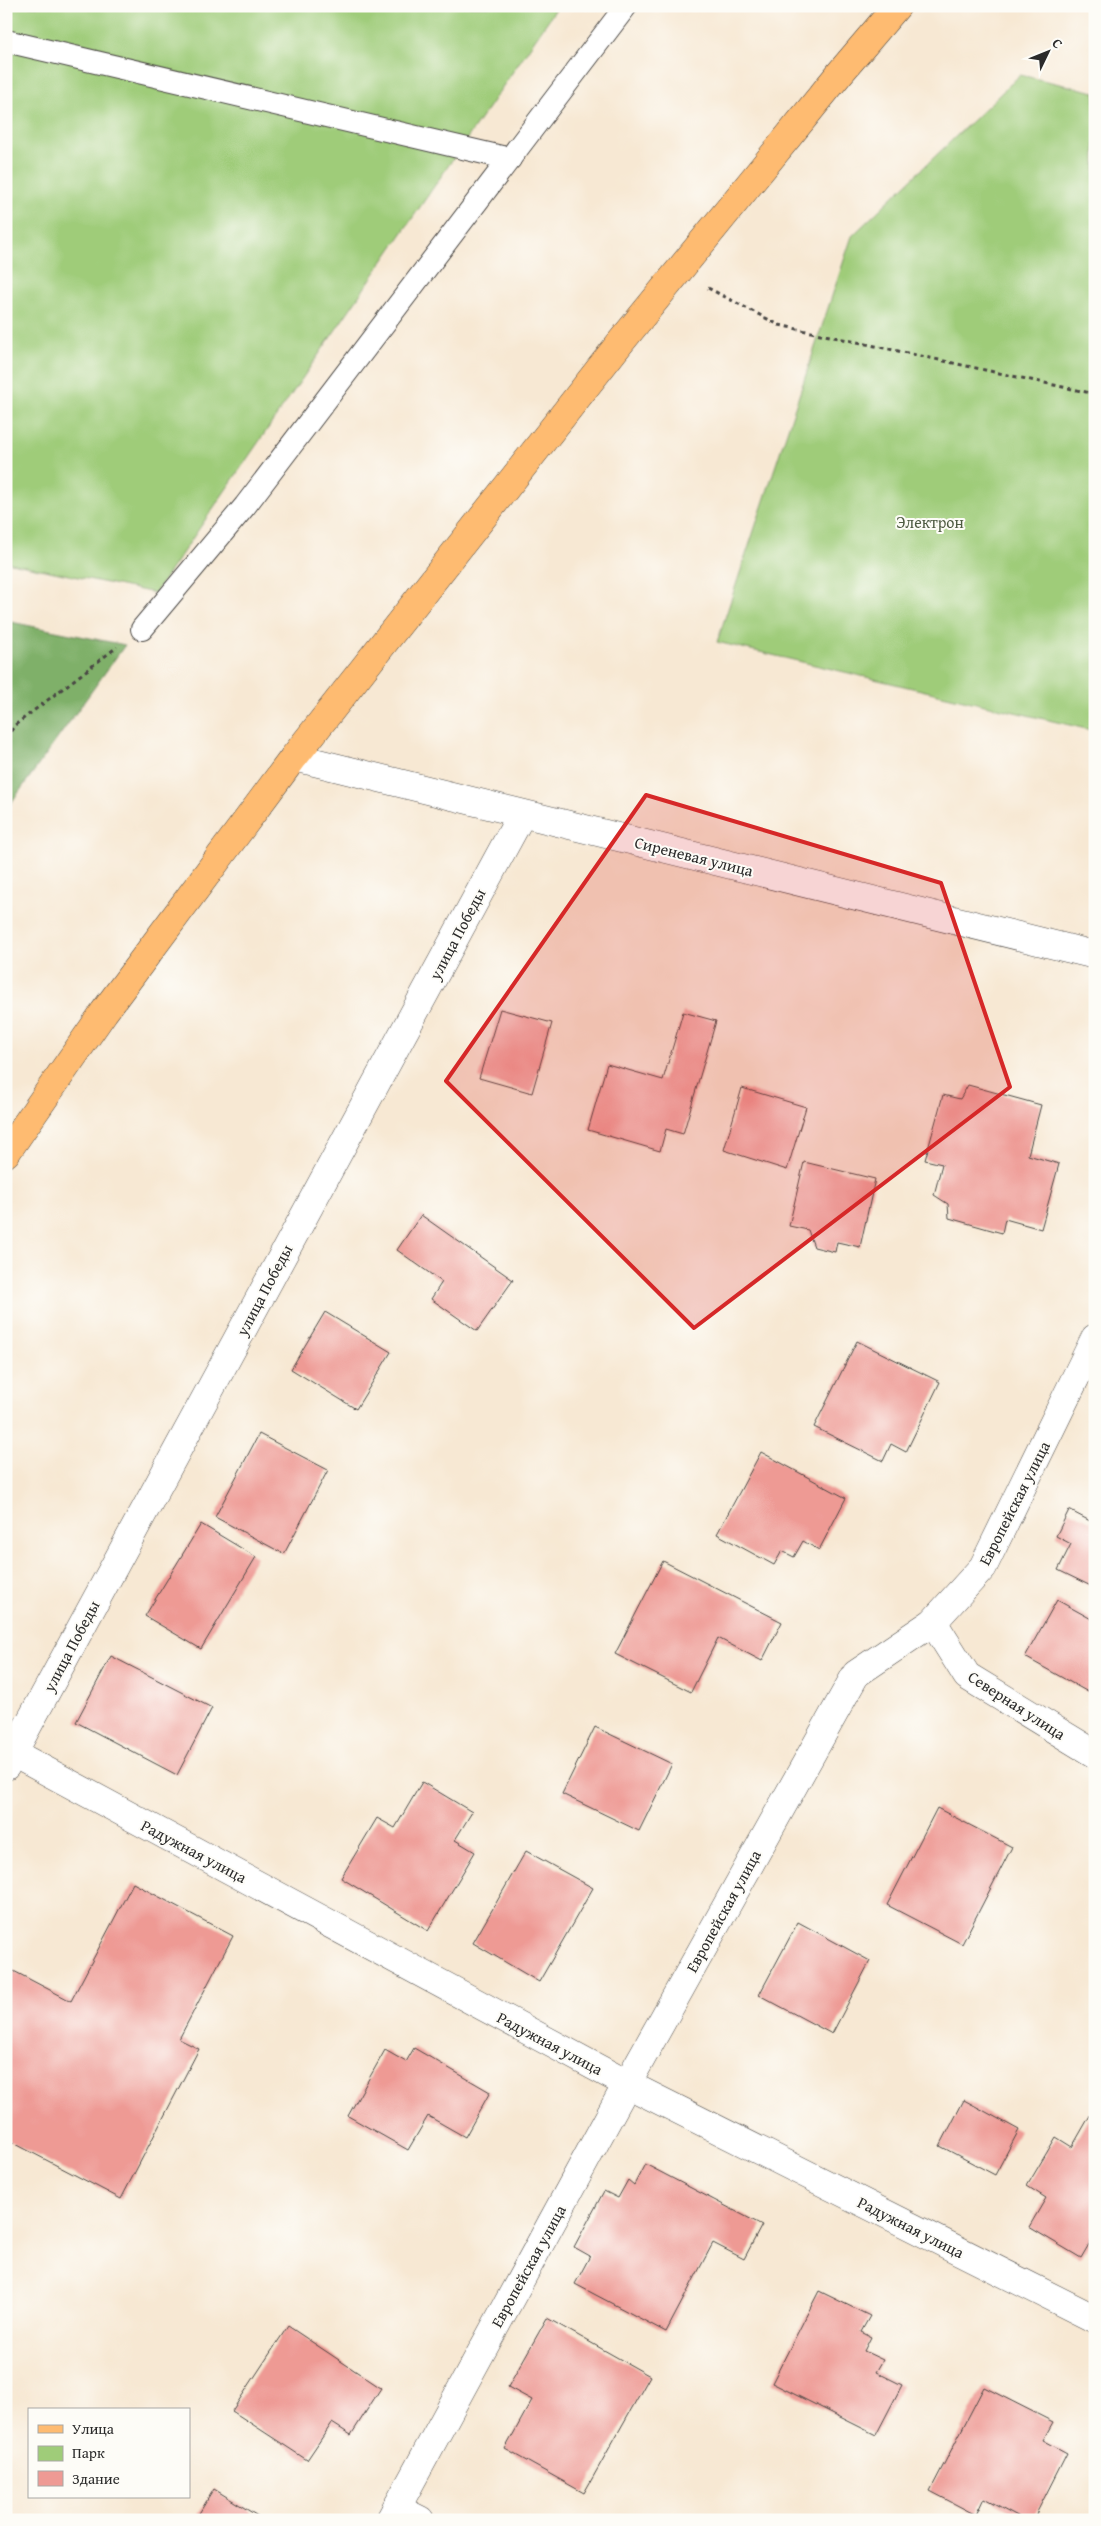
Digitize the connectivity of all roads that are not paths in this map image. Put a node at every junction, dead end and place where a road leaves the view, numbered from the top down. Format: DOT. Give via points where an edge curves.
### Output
graph roads {
  1 [pos="626,6"];
  2 [pos="897,6"];
  3 [pos="6,41"];
  4 [pos="510,159"];
  5 [pos="142,629"];
  6 [pos="294,757"];
  7 [pos="522,814"];
  8 [pos="1095,955"];
  9 [pos="6,1152"];
  10 [pos="1095,1338"];
  11 [pos="932,1622"];
  12 [pos="1095,1754"];
  13 [pos="10,1759"];
  14 [pos="627,2084"];
  15 [pos="1095,2319"];
  16 [pos="402,2516"];
  1 -- 4 [label="lane"];
  2 -- 6 [label="main road" via="620,343"];
  3 -- 4 [label="lane"];
  4 -- 5 [label="lane" via="245,506"];
  6 -- 7 [label="street, Сиреневая улица"];
  6 -- 9 [label="main road" via="104,1012"];
  7 -- 8 [label="street, Сиреневая улица"];
  7 -- 13 [label="street, улица Победы"];
  10 -- 11 [label="street, Европейская улица" via="983,1567"];
  11 -- 12 [label="street, Северная улица" via="967,1676"];
  11 -- 14 [label="street, Европейская улица" via="856,1674"];
  13 -- 14 [label="street, Радужная улица"];
  14 -- 15 [label="street, Радужная улица"];
  14 -- 16 [label="street, Европейская улица"];
}
